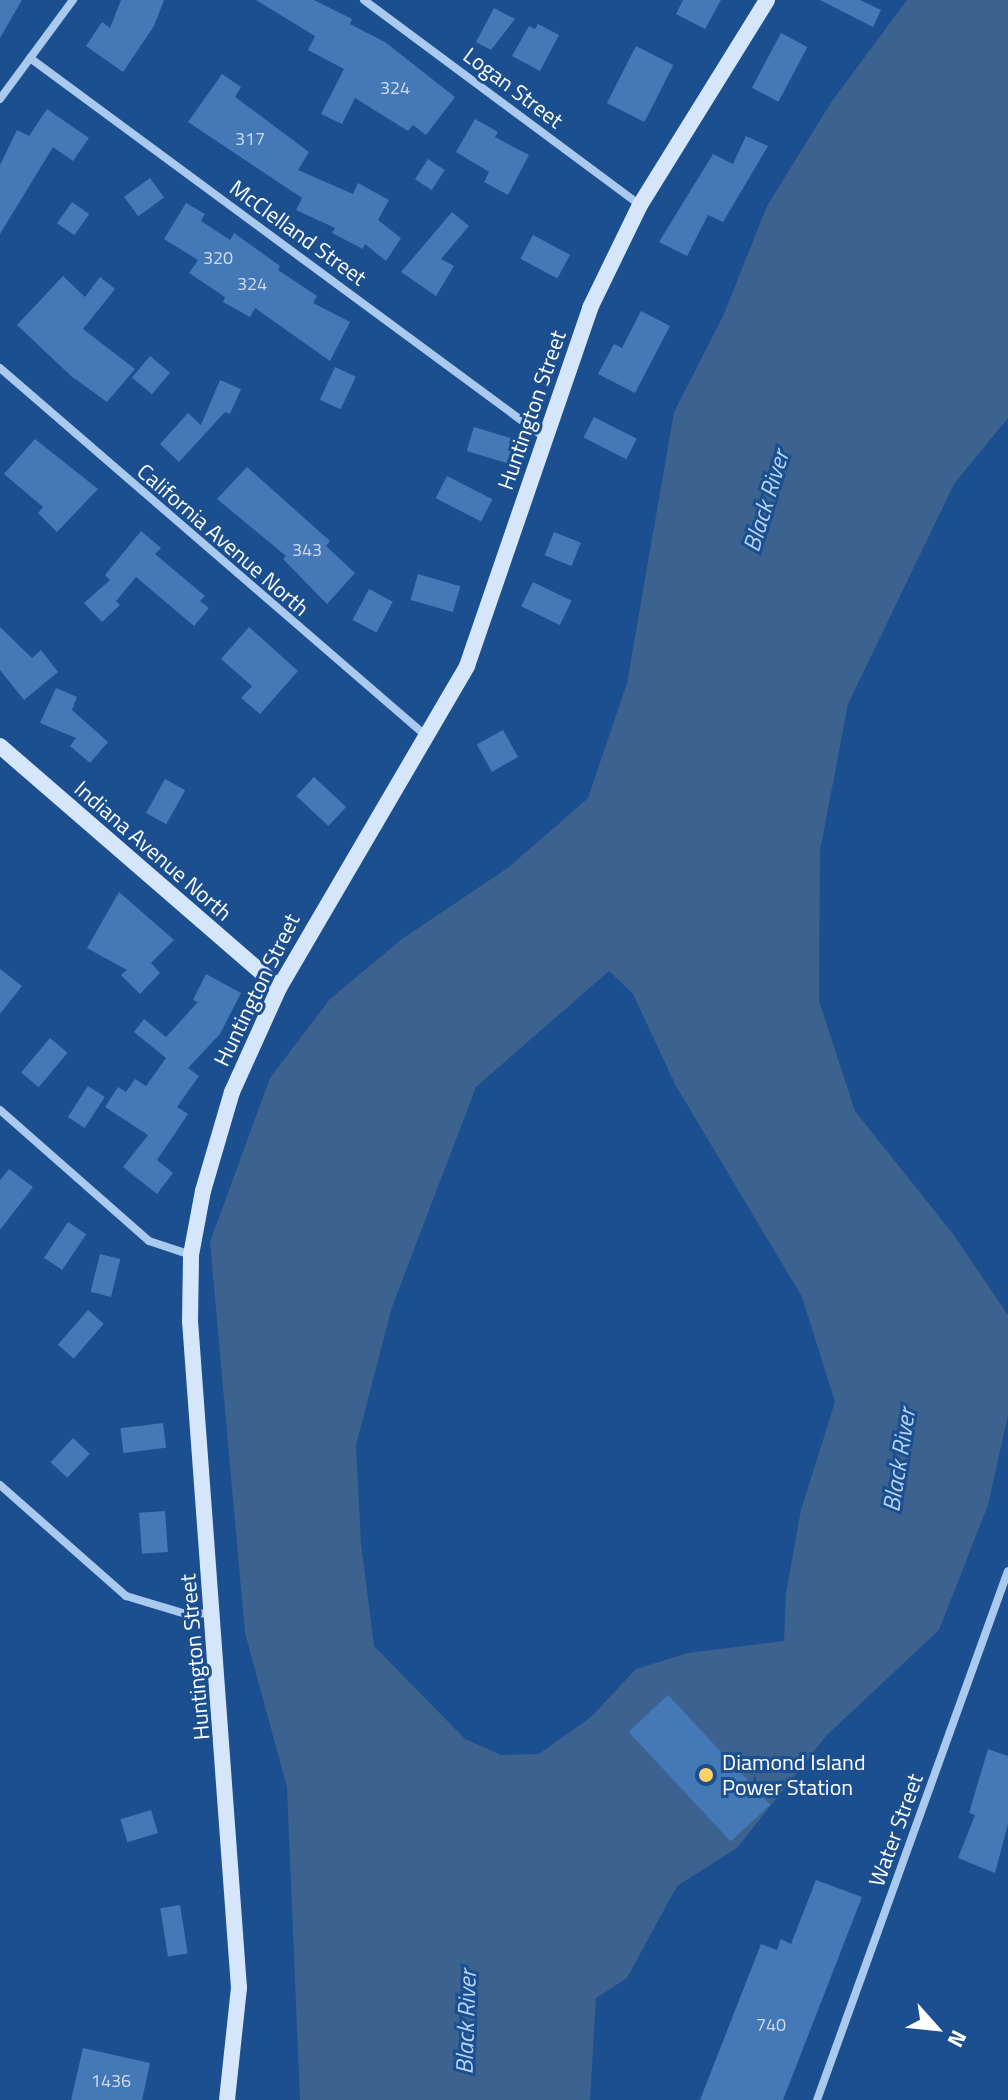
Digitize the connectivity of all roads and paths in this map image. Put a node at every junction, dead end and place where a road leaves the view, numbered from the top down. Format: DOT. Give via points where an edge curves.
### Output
graph roads {
  1 [pos="73,0"];
  2 [pos="364,0"];
  3 [pos="767,0"];
  4 [pos="30,58"];
  5 [pos="0,99"];
  6 [pos="640,205"];
  7 [pos="0,368"];
  8 [pos="544,437"];
  9 [pos="425,735"];
  10 [pos="0,746"];
  11 [pos="279,988"];
  12 [pos="0,1110"];
  13 [pos="191,1255"];
  14 [pos="0,1485"];
  15 [pos="1008,1571"];
  16 [pos="213,1613"];
  17 [pos="227,2100"];
  18 [pos="817,2100"];
  1 -- 4 [label="street"];
  2 -- 6 [label="street, Logan Street"];
  3 -- 6 [label="street, Huntington Street"];
  4 -- 5 [label="street"];
  4 -- 8 [label="street, McClelland Street"];
  6 -- 8 [label="street, Huntington Street" via="590,308"];
  7 -- 9 [label="street, California Avenue North"];
  8 -- 9 [label="street, Huntington Street" via="481,631"];
  9 -- 11 [label="street, Huntington Street"];
  10 -- 11 [label="street, Indiana Avenue North"];
  11 -- 13 [label="street, Huntington Street" via="232,1092"];
  12 -- 13 [label="street" via="149,1241"];
  13 -- 16 [label="street, Huntington Street" via="190,1321"];
  14 -- 16 [label="street" via="126,1596 186,1614"];
  15 -- 18 [label="street, Water Street"];
  16 -- 17 [label="street, Huntington Street" via="239,1988"];
}
